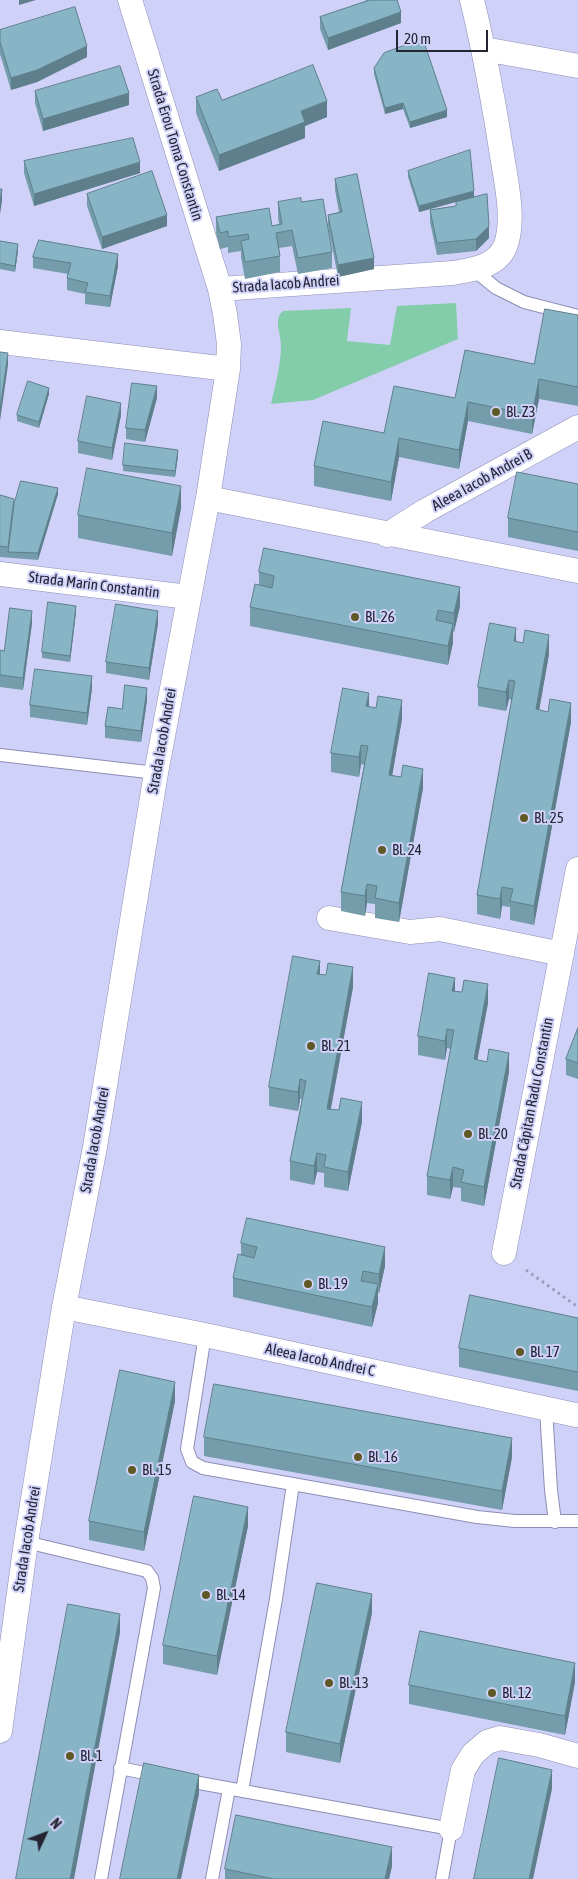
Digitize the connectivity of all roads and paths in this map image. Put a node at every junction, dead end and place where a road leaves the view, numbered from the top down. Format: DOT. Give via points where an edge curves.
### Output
graph roads {
  1 [pos="130,0"];
  2 [pos="472,0"];
  3 [pos="484,49"];
  4 [pos="578,66"];
  5 [pos="474,270"];
  6 [pos="220,289"];
  7 [pos="578,316"];
  8 [pos="0,342"];
  9 [pos="228,370"];
  10 [pos="578,427"];
  11 [pos="208,498"];
  12 [pos="387,535"];
  13 [pos="578,572"];
  14 [pos="0,574"];
  15 [pos="188,597"];
  16 [pos="0,755"];
  17 [pos="156,774"];
  18 [pos="578,873"];
  19 [pos="329,918"];
  20 [pos="562,954"];
  21 [pos="504,1253"];
  22 [pos="64,1307"];
  23 [pos="578,1308"];
  24 [pos="205,1335"];
  25 [pos="546,1409"];
  26 [pos="576,1415"];
  27 [pos="293,1484"];
  28 [pos="578,1521"];
  29 [pos="555,1522"];
  30 [pos="26,1542"];
  31 [pos="9,1600"];
  32 [pos="0,1731"];
  33 [pos="578,1756"];
  34 [pos="120,1768"];
  35 [pos="229,1789"];
  36 [pos="242,1791"];
  37 [pos="451,1829"];
  38 [pos="100,1879"];
  39 [pos="212,1879"];
  40 [pos="442,1879"];
  1 -- 6 [label="street, Strada Erou Toma Constantin"];
  2 -- 3 [label="street, Strada Iacob Andrei"];
  3 -- 4 [label="street"];
  3 -- 5 [label="street, Strada Iacob Andrei" via="510,222 502,252 490,263"];
  5 -- 6 [label="street, Strada Iacob Andrei"];
  5 -- 7 [label="lane" via="496,288 524,302"];
  6 -- 9 [label="street, Strada Iacob Andrei" via="229,344"];
  8 -- 9 [label="street"];
  9 -- 11 [label="street, Strada Iacob Andrei"];
  10 -- 12 [label="street, Aleea Iacob Andrei B"];
  11 -- 12 [label="street"];
  11 -- 15 [label="street, Strada Iacob Andrei"];
  12 -- 13 [label="street"];
  14 -- 15 [label="street, Strada Marin Constantin"];
  15 -- 17 [label="street, Strada Iacob Andrei"];
  16 -- 17 [label="lane"];
  17 -- 22 [label="street, Strada Iacob Andrei" via="95,1146"];
  18 -- 20 [label="street, Strada Căpitan Radu Constantin"];
  19 -- 20 [label="street" via="410,932 440,929"];
  20 -- 21 [label="street, Strada Căpitan Radu Constantin"];
  21 -- 23 [label="path"];
  22 -- 24 [label="street, Aleea Iacob Andrei C"];
  22 -- 30 [label="street, Strada Iacob Andrei"];
  24 -- 25 [label="street, Aleea Iacob Andrei C"];
  24 -- 27 [label="lane" via="187,1449 192,1462 202,1468"];
  25 -- 26 [label="street, Aleea Iacob Andrei C"];
  25 -- 29 [label="lane"];
  27 -- 29 [label="lane" via="477,1517"];
  27 -- 36 [label="lane"];
  28 -- 29 [label="lane"];
  30 -- 31 [label="street, Strada Iacob Andrei"];
  30 -- 34 [label="lane" via="147,1571 152,1578 154,1588"];
  31 -- 32 [label="street, Strada Iacob Andrei"];
  33 -- 37 [label="street" via="500,1738 487,1742 472,1754 463,1770"];
  34 -- 35 [label="lane"];
  34 -- 38 [label="lane"];
  35 -- 36 [label="lane"];
  35 -- 39 [label="lane"];
  36 -- 37 [label="lane"];
  37 -- 40 [label="lane"];
}
